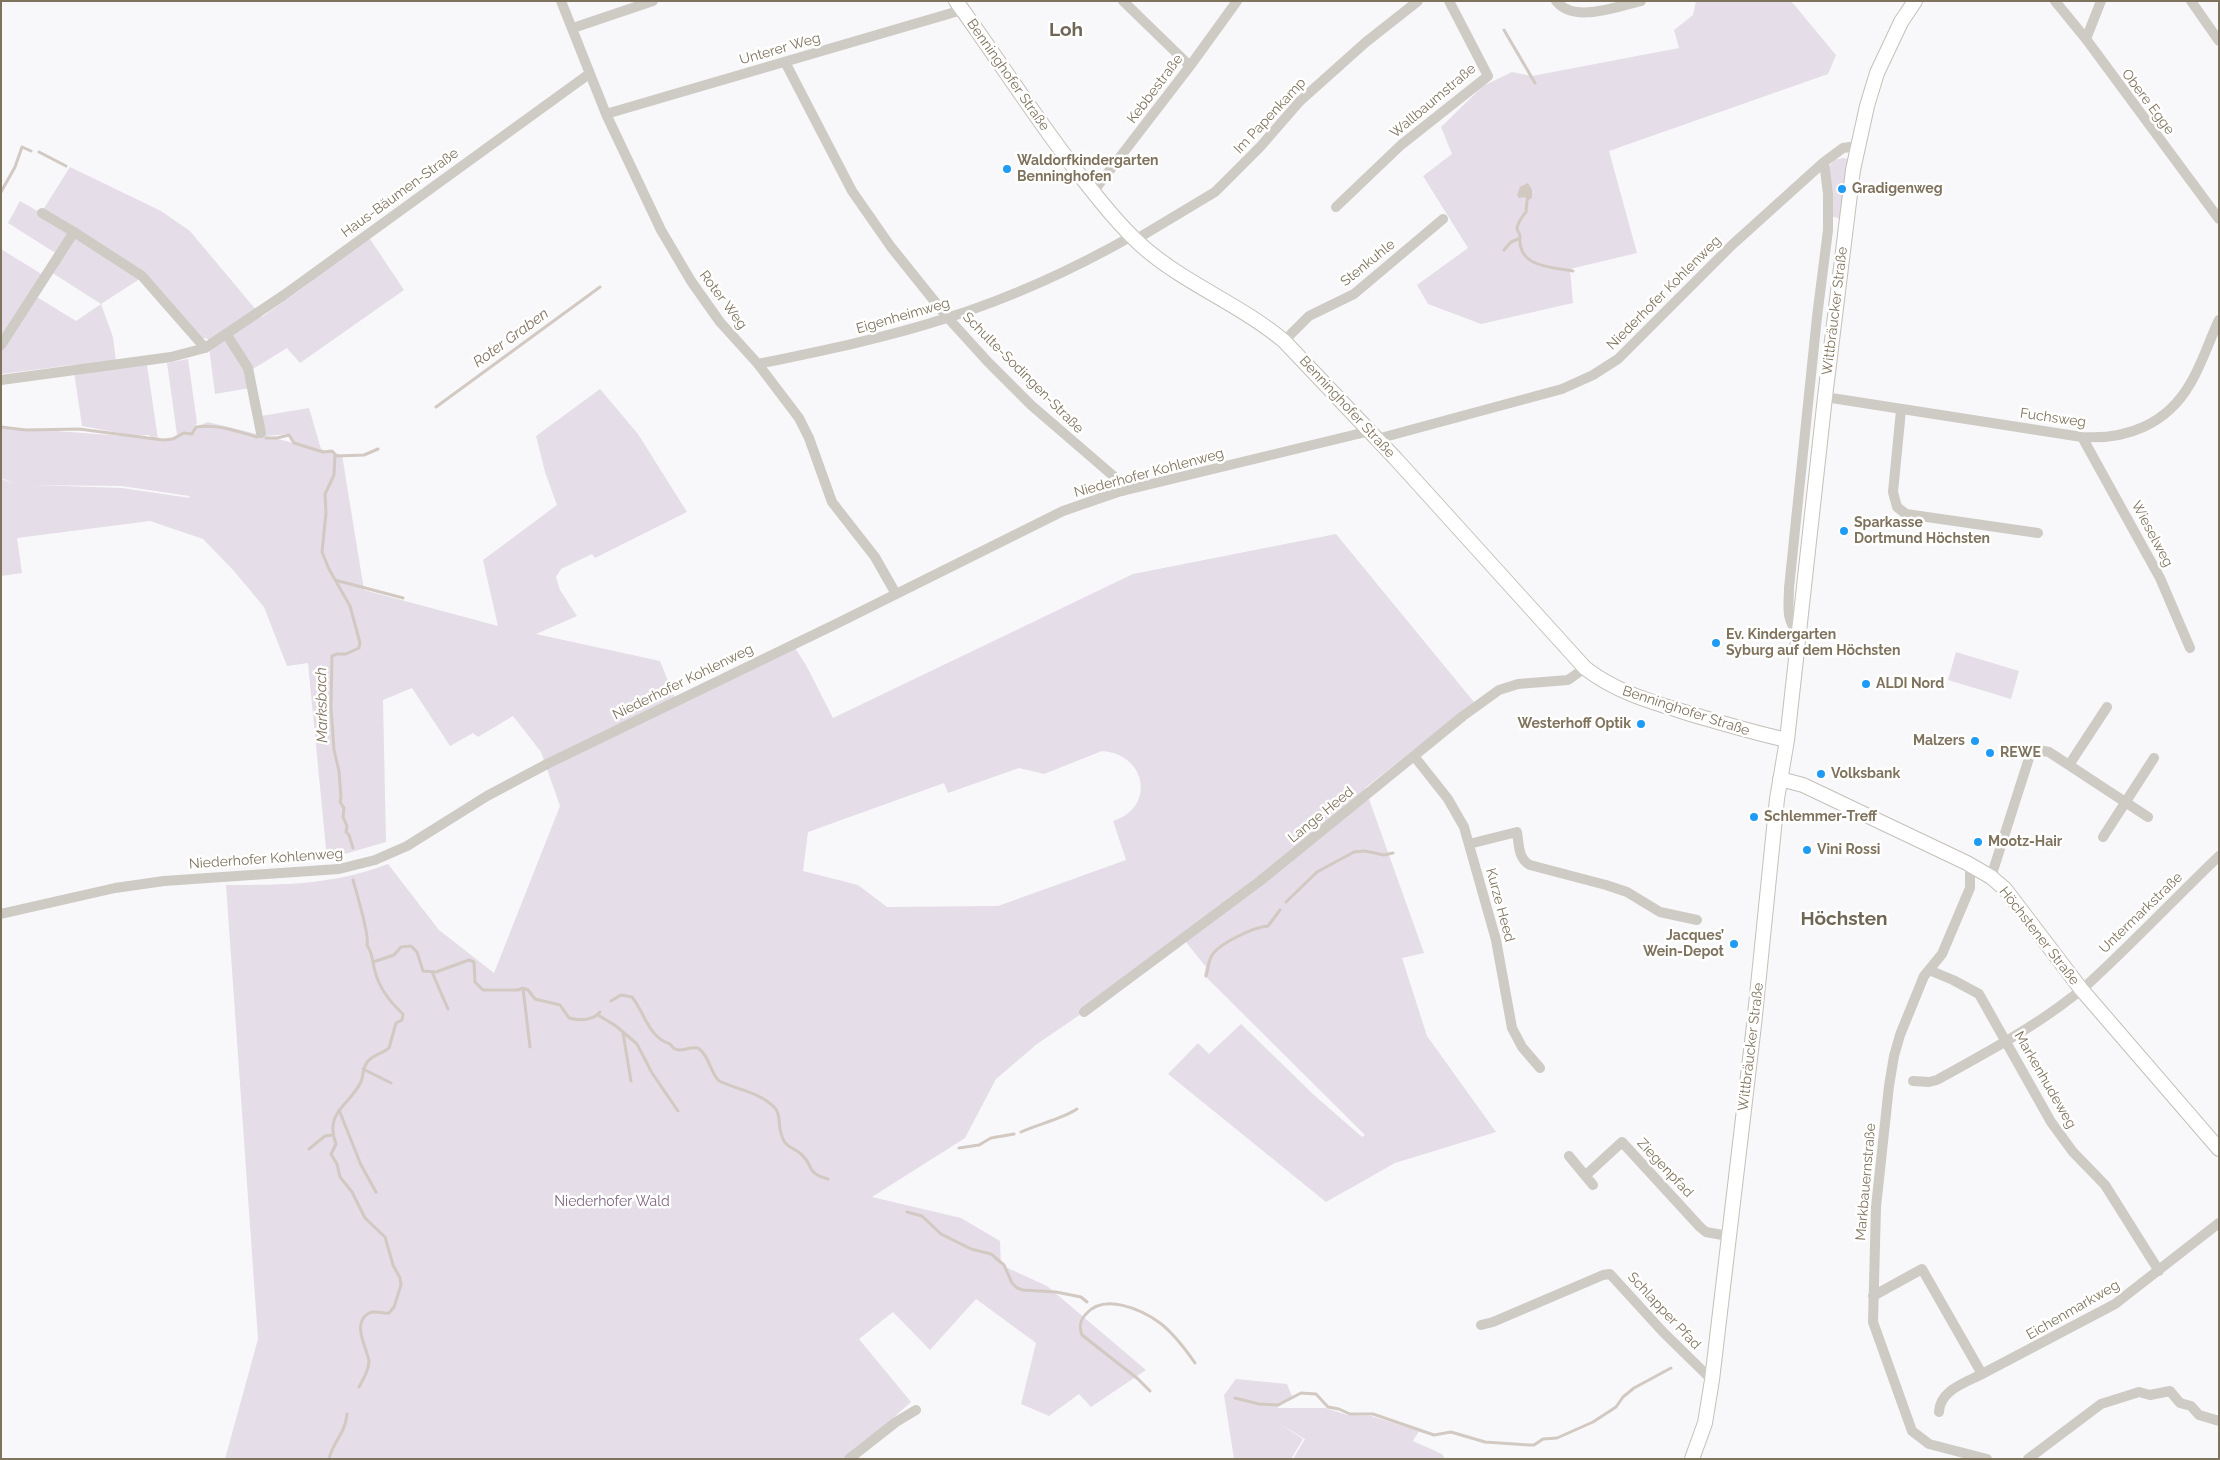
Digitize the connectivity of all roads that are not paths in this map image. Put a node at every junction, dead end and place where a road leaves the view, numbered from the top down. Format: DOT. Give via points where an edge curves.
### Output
graph roads {
  1 [pos="561,1"];
  2 [pos="653,1"];
  3 [pos="1123,1"];
  4 [pos="1237,1"];
  5 [pos="1418,1"];
  6 [pos="1449,1"];
  7 [pos="1556,1"];
  8 [pos="1641,1"];
  9 [pos="1915,1"];
  10 [pos="2055,1"];
  11 [pos="2101,1"];
  12 [pos="2191,1"];
  13 [pos="959,5"];
  14 [pos="573,28"];
  15 [pos="2086,39"];
  16 [pos="2219,41"];
  17 [pos="785,62"];
  18 [pos="1190,66"];
  19 [pos="589,74"];
  20 [pos="606,114"];
  21 [pos="1858,146"];
  22 [pos="1824,162"];
  23 [pos="1094,192"];
  24 [pos="1336,207"];
  25 [pos="42,213"];
  26 [pos="1442,219"];
  27 [pos="2219,219"];
  28 [pos="74,232"];
  29 [pos="1133,238"];
  30 [pos="948,318"];
  31 [pos="2219,320"];
  32 [pos="227,335"];
  33 [pos="1284,341"];
  34 [pos="1,345"];
  35 [pos="205,348"];
  36 [pos="758,364"];
  37 [pos="1,380"];
  38 [pos="1825,397"];
  39 [pos="1901,410"];
  40 [pos="261,434"];
  41 [pos="1374,435"];
  42 [pos="2082,437"];
  43 [pos="1124,491"];
  44 [pos="2038,533"];
  45 [pos="896,594"];
  46 [pos="1798,632"];
  47 [pos="2190,648"];
  48 [pos="1585,668"];
  49 [pos="2107,708"];
  50 [pos="1787,740"];
  51 [pos="1414,756"];
  52 [pos="2154,758"];
  53 [pos="2069,765"];
  54 [pos="1780,779"];
  55 [pos="2125,802"];
  56 [pos="2148,817"];
  57 [pos="2103,837"];
  58 [pos="1469,844"];
  59 [pos="2219,856"];
  60 [pos="1970,865"];
  61 [pos="1991,877"];
  62 [pos="1,914"];
  63 [pos="1697,920"];
  64 [pos="1929,970"];
  65 [pos="2081,989"];
  66 [pos="1084,1012"];
  67 [pos="2007,1041"];
  68 [pos="1540,1068"];
  69 [pos="1913,1081"];
  70 [pos="2219,1150"];
  71 [pos="1569,1156"];
  72 [pos="1586,1175"];
  73 [pos="1593,1185"];
  74 [pos="2219,1223"];
  75 [pos="1728,1236"];
  76 [pos="2159,1271"];
  77 [pos="1873,1296"];
  78 [pos="1481,1325"];
  79 [pos="1982,1374"];
  80 [pos="1712,1380"];
  81 [pos="916,1410"];
  82 [pos="1939,1412"];
  83 [pos="2219,1420"];
  84 [pos="849,1459"];
  85 [pos="1692,1459"];
  86 [pos="1987,1459"];
  87 [pos="2028,1459"];
  1 -- 14 [label="street, Roter Weg"];
  2 -- 14 [label="street"];
  3 -- 18 [label="street"];
  4 -- 18 [label="street, Kebbestraße"];
  5 -- 29 [label="street, Im Papenkamp" via="1300,101 1260,147 1214,192"];
  6 -- 24 [label="street, Wallbaumstraße" via="1488,76 1408,139"];
  7 -- 8 [label="street" via="1568,11 1584,13"];
  9 -- 21 [label="main road, Wittbräucker Straße" via="1901,22 1877,73"];
  10 -- 15 [label="street, Obere Egge"];
  11 -- 15 [label="street"];
  12 -- 16 [label="street"];
  13 -- 17 [label="street, Unterer Weg"];
  13 -- 23 [label="main road, Benninghofer Straße"];
  14 -- 19 [label="street, Roter Weg"];
  15 -- 27 [label="street, Obere Egge"];
  17 -- 20 [label="street, Unterer Weg"];
  17 -- 30 [label="street, Schulte-Sodingen-Straße" via="852,191 891,247"];
  18 -- 23 [label="street, Kebbestraße"];
  19 -- 20 [label="street, Roter Weg"];
  19 -- 32 [label="street, Haus-Bäumen-Straße"];
  20 -- 36 [label="street, Roter Weg" via="661,230 691,281 720,322"];
  21 -- 22 [label="street, Niederhofer Kohlenweg" via="1843,148"];
  21 -- 38 [label="main road, Wittbräucker Straße"];
  22 -- 41 [label="street, Niederhofer Kohlenweg" via="1732,245 1618,359 1593,375 1562,390"];
  22 -- 46 [label="street, Wittbräucker Straße" via="1828,230 1789,588 1788,618"];
  23 -- 29 [label="main road, Benninghofer Straße"];
  25 -- 28 [label="street"];
  26 -- 33 [label="street, Stenkuhle" via="1354,294 1309,316"];
  28 -- 34 [label="street"];
  28 -- 35 [label="street" via="142,276"];
  29 -- 30 [label="street, Eigenheimweg" via="1035,285"];
  29 -- 33 [label="main road, Benninghofer Straße" via="1174,271 1270,329"];
  30 -- 36 [label="street, Eigenheimweg" via="862,343"];
  30 -- 43 [label="street, Schulte-Sodingen-Straße" via="1031,405 1118,480"];
  31 -- 42 [label="street, Fuchsweg" via="2191,383 2168,412 2119,436"];
  32 -- 35 [label="street, Haus-Bäumen-Straße"];
  32 -- 40 [label="street" via="248,368"];
  33 -- 41 [label="main road, Benninghofer Straße"];
  35 -- 37 [label="street, Haus-Bäumen-Straße" via="172,357"];
  36 -- 45 [label="street, Roter Weg" via="799,418 832,502 875,557"];
  38 -- 39 [label="street, Fuchsweg"];
  38 -- 46 [label="main road, Wittbräucker Straße"];
  39 -- 42 [label="street, Fuchsweg"];
  39 -- 44 [label="street" via="1893,492 1897,507 1906,514"];
  41 -- 43 [label="street, Niederhofer Kohlenweg"];
  41 -- 48 [label="main road, Benninghofer Straße"];
  42 -- 47 [label="street, Wieselweg" via="2160,578"];
  43 -- 45 [label="street, Niederhofer Kohlenweg" via="1063,511"];
  45 -- 62 [label="street, Niederhofer Kohlenweg" via="531,772 407,846 376,860 340,869 164,881 115,888"];
  46 -- 50 [label="main road, Wittbräucker Straße"];
  48 -- 50 [label="main road, Benninghofer Straße" via="1610,686 1638,698"];
  48 -- 51 [label="street, Lange Heed" via="1568,680 1518,684 1499,690"];
  49 -- 53 [label="street"];
  50 -- 54 [label="main road, Wittbräucker Straße"];
  51 -- 58 [label="street, Kurze Heed" via="1448,799 1464,827"];
  51 -- 66 [label="street, Lange Heed" via="1252,888"];
  52 -- 55 [label="street"];
  53 -- 55 [label="street"];
  53 -- 61 [label="street" via="2049,752 2031,752"];
  54 -- 60 [label="main road, Höchstener Straße" via="1808,788"];
  54 -- 75 [label="main road, Wittbräucker Straße"];
  55 -- 56 [label="street"];
  55 -- 57 [label="street"];
  58 -- 63 [label="street" via="1517,832 1522,857 1530,865 1606,885 1627,892 1660,912"];
  58 -- 68 [label="street, Kurze Heed" via="1496,940 1512,1028 1522,1047"];
  59 -- 65 [label="street, Untermarkstraße"];
  60 -- 61 [label="main road, Höchstener Straße"];
  60 -- 64 [label="street, Markbauernstraße" via="1970,888 1942,954"];
  61 -- 65 [label="main road, Höchstener Straße" via="2016,902"];
  64 -- 67 [label="street, Markenhudeweg" via="1979,994"];
  64 -- 77 [label="street, Markbauernstraße" via="1900,1035 1892,1070 1876,1206"];
  65 -- 67 [label="street, Untermarkstraße"];
  65 -- 70 [label="main road, Höchstener Straße"];
  67 -- 69 [label="street, Untermarkstraße" via="1937,1080"];
  67 -- 76 [label="street, Markenhudeweg" via="2051,1122 2073,1152 2105,1185"];
  71 -- 72 [label="street"];
  72 -- 73 [label="street"];
  72 -- 75 [label="street, Ziegenpfad" via="1622,1142 1700,1227 1706,1232"];
  74 -- 76 [label="street, Eichenmarkweg"];
  75 -- 80 [label="main road, Wittbräucker Straße"];
  76 -- 79 [label="street, Eichenmarkweg" via="2115,1304"];
  77 -- 79 [label="street" via="1922,1269"];
  77 -- 86 [label="street, Markbauernstraße" via="1873,1322 1912,1431 1929,1444"];
  78 -- 80 [label="street, Schlapper Pfad" via="1610,1274 1662,1332"];
  79 -- 82 [label="street, Eichenmarkweg" via="1946,1393 1939,1404"];
  80 -- 85 [label="main road, Wittbräucker Straße" via="1705,1423"];
  81 -- 84 [label="street"];
  83 -- 87 [label="street" via="2199,1415 2191,1406 2180,1403 2170,1391 2150,1395 2139,1392 2101,1404"];
}
